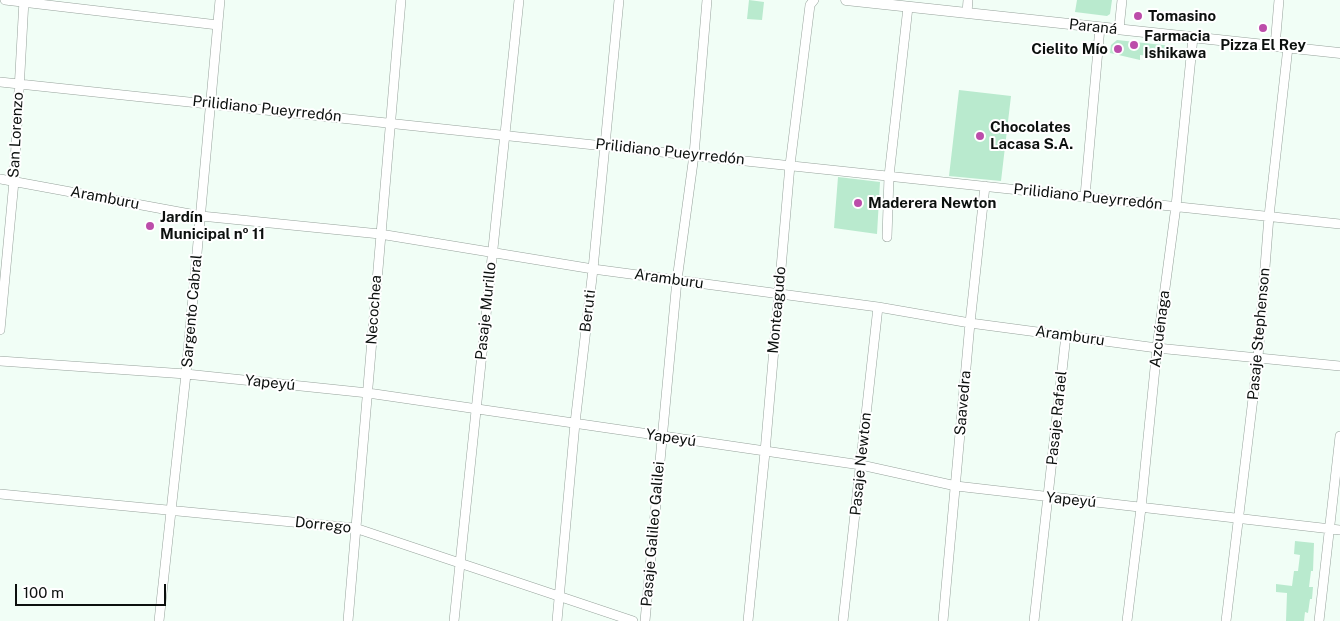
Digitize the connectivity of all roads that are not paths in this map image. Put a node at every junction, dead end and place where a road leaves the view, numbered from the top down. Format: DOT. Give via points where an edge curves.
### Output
graph roads {
  1 [pos="5,0"];
  2 [pos="220,0"];
  3 [pos="401,0"];
  4 [pos="518,0"];
  5 [pos="619,0"];
  6 [pos="707,0"];
  7 [pos="814,0"];
  8 [pos="846,0"];
  9 [pos="968,0"];
  10 [pos="1122,0"];
  11 [pos="1279,0"];
  12 [pos="23,1"];
  13 [pos="908,7"];
  14 [pos="967,13"];
  15 [pos="218,25"];
  16 [pos="1100,27"];
  17 [pos="1119,29"];
  18 [pos="1193,37"];
  19 [pos="1275,46"];
  20 [pos="1288,47"];
  21 [pos="1340,53"];
  22 [pos="0,82"];
  23 [pos="19,84"];
  24 [pos="211,103"];
  25 [pos="390,122"];
  26 [pos="506,135"];
  27 [pos="605,145"];
  28 [pos="694,155"];
  29 [pos="790,165"];
  30 [pos="889,176"];
  31 [pos="0,179"];
  32 [pos="14,181"];
  33 [pos="985,186"];
  34 [pos="1085,196"];
  35 [pos="1176,206"];
  36 [pos="201,216"];
  37 [pos="1269,216"];
  38 [pos="1340,224"];
  39 [pos="380,234"];
  40 [pos="887,237"];
  41 [pos="492,251"];
  42 [pos="593,269"];
  43 [pos="677,280"];
  44 [pos="778,294"];
  45 [pos="878,307"];
  46 [pos="970,323"];
  47 [pos="0,330"];
  48 [pos="1066,335"];
  49 [pos="1157,348"];
  50 [pos="1258,357"];
  51 [pos="0,361"];
  52 [pos="1340,366"];
  53 [pos="186,374"];
  54 [pos="368,393"];
  55 [pos="476,409"];
  56 [pos="575,424"];
  57 [pos="1340,436"];
  58 [pos="662,437"];
  59 [pos="766,452"];
  60 [pos="860,466"];
  61 [pos="956,486"];
  62 [pos="0,494"];
  63 [pos="1048,497"];
  64 [pos="1141,508"];
  65 [pos="170,510"];
  66 [pos="1240,518"];
  67 [pos="355,528"];
  68 [pos="1330,528"];
  69 [pos="1340,530"];
  70 [pos="459,563"];
  71 [pos="560,596"];
  72 [pos="159,621"];
  73 [pos="348,621"];
  74 [pos="454,621"];
  75 [pos="557,621"];
  76 [pos="633,621"];
  77 [pos="645,621"];
  78 [pos="748,621"];
  79 [pos="843,621"];
  80 [pos="943,621"];
  81 [pos="1034,621"];
  82 [pos="1127,621"];
  83 [pos="1226,621"];
  84 [pos="1319,621"];
  1 -- 12 [label="street"];
  2 -- 15 [label="street, Sargento Cabral"];
  3 -- 25 [label="street, Necochea"];
  4 -- 26 [label="street, Pasaje Murillo"];
  5 -- 27 [label="street, Beruti"];
  6 -- 28 [label="street, Pasaje Galileo Galilei"];
  7 -- 29 [label="street, Monteagudo" via="810,5"];
  8 -- 13 [label="street, Paraná"];
  9 -- 14 [label="street"];
  10 -- 17 [label="street"];
  11 -- 19 [label="street"];
  12 -- 15 [label="street"];
  12 -- 23 [label="street, San Lorenzo"];
  13 -- 14 [label="street, Paraná"];
  13 -- 30 [label="street"];
  14 -- 16 [label="street, Paraná"];
  15 -- 24 [label="street, Sargento Cabral"];
  16 -- 17 [label="street, Paraná"];
  16 -- 34 [label="street"];
  17 -- 18 [label="street, Paraná"];
  18 -- 19 [label="street, Paraná"];
  18 -- 35 [label="street, Azcuénaga"];
  19 -- 20 [label="street, Paraná"];
  20 -- 21 [label="street, Paraná"];
  20 -- 37 [label="street, Pasaje Stephenson"];
  22 -- 23 [label="street, Prilidiano Pueyrredón"];
  23 -- 24 [label="street, Prilidiano Pueyrredón"];
  23 -- 32 [label="street, San Lorenzo"];
  24 -- 25 [label="street, Prilidiano Pueyrredón"];
  24 -- 36 [label="street, Sargento Cabral"];
  25 -- 26 [label="street, Prilidiano Pueyrredón"];
  25 -- 39 [label="street, Necochea"];
  26 -- 27 [label="street, Prilidiano Pueyrredón"];
  26 -- 41 [label="street, Pasaje Murillo"];
  27 -- 28 [label="street, Prilidiano Pueyrredón"];
  27 -- 42 [label="street, Beruti"];
  28 -- 29 [label="street, Prilidiano Pueyrredón"];
  28 -- 43 [label="street, Pasaje Galileo Galilei"];
  29 -- 30 [label="street, Prilidiano Pueyrredón"];
  29 -- 44 [label="street, Monteagudo"];
  30 -- 33 [label="street, Prilidiano Pueyrredón"];
  30 -- 40 [label="street"];
  31 -- 32 [label="street, Aramburu"];
  32 -- 36 [label="street, Aramburu"];
  32 -- 47 [label="street, San Lorenzo"];
  33 -- 34 [label="street, Prilidiano Pueyrredón"];
  33 -- 46 [label="street, Saavedra"];
  34 -- 35 [label="street, Prilidiano Pueyrredón"];
  35 -- 37 [label="street, Prilidiano Pueyrredón"];
  35 -- 49 [label="street, Azcuénaga"];
  36 -- 39 [label="street, Aramburu"];
  36 -- 53 [label="street, Sargento Cabral"];
  37 -- 38 [label="street, Prilidiano Pueyrredón"];
  37 -- 50 [label="street, Pasaje Stephenson"];
  39 -- 41 [label="street, Aramburu"];
  39 -- 54 [label="street, Necochea"];
  41 -- 42 [label="street, Aramburu"];
  41 -- 55 [label="street, Pasaje Murillo"];
  42 -- 43 [label="street, Aramburu"];
  42 -- 56 [label="street, Beruti"];
  43 -- 44 [label="street, Aramburu"];
  43 -- 58 [label="street, Pasaje Galileo Galilei"];
  44 -- 45 [label="street, Aramburu"];
  44 -- 59 [label="street, Monteagudo"];
  45 -- 46 [label="street, Aramburu"];
  45 -- 60 [label="street, Pasaje Newton"];
  46 -- 48 [label="street, Aramburu"];
  46 -- 61 [label="street, Saavedra"];
  48 -- 49 [label="street, Aramburu"];
  48 -- 63 [label="street, Pasaje Rafael"];
  49 -- 50 [label="street, Aramburu"];
  49 -- 64 [label="street, Azcuénaga"];
  50 -- 52 [label="street, Aramburu"];
  50 -- 66 [label="street, Pasaje Stephenson"];
  51 -- 53 [label="street, Yapeyú"];
  53 -- 54 [label="street, Yapeyú"];
  53 -- 65 [label="street, Sargento Cabral"];
  54 -- 55 [label="street, Yapeyú"];
  54 -- 67 [label="street, Necochea"];
  55 -- 56 [label="street, Yapeyú"];
  55 -- 70 [label="street, Pasaje Murillo"];
  56 -- 58 [label="street, Yapeyú"];
  56 -- 71 [label="street, Beruti"];
  57 -- 68 [label="street"];
  58 -- 59 [label="street, Yapeyú"];
  58 -- 77 [label="street, Pasaje Galileo Galilei"];
  59 -- 60 [label="street, Yapeyú"];
  59 -- 78 [label="street, Monteagudo"];
  60 -- 61 [label="street, Yapeyú"];
  60 -- 79 [label="street, Pasaje Newton"];
  61 -- 63 [label="street, Yapeyú"];
  61 -- 80 [label="street, Saavedra"];
  62 -- 65 [label="street, Dorrego"];
  63 -- 64 [label="street, Yapeyú"];
  63 -- 81 [label="street, Pasaje Rafael"];
  64 -- 66 [label="street, Yapeyú"];
  64 -- 82 [label="street, Azcuénaga"];
  65 -- 67 [label="street, Dorrego"];
  65 -- 72 [label="street, Sargento Cabral"];
  66 -- 68 [label="street, Yapeyú"];
  66 -- 83 [label="street, Pasaje Stephenson"];
  67 -- 70 [label="street, Dorrego"];
  67 -- 73 [label="street, Necochea"];
  68 -- 69 [label="street, Yapeyú"];
  68 -- 84 [label="street"];
  70 -- 71 [label="street, Dorrego"];
  70 -- 74 [label="street, Pasaje Murillo"];
  71 -- 75 [label="street, Beruti"];
  71 -- 76 [label="street, Dorrego"];
}
